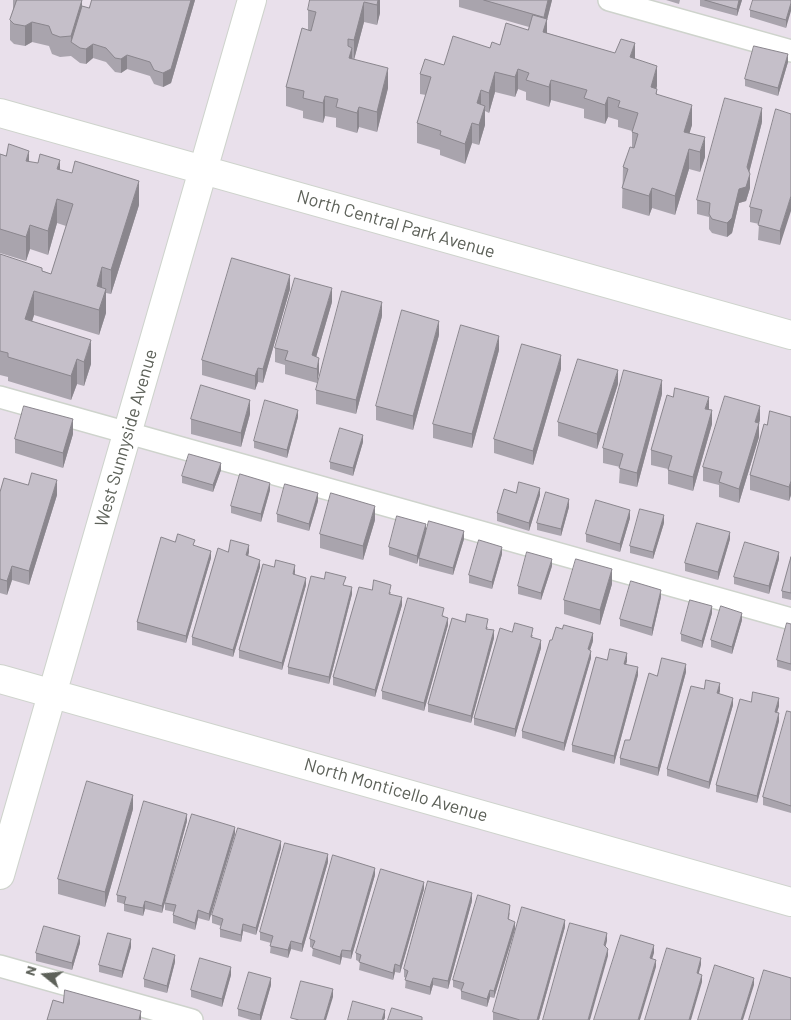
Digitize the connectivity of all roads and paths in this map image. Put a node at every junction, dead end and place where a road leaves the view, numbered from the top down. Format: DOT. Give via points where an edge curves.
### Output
graph roads {
  1 [pos="252,0"];
  2 [pos="609,0"];
  3 [pos="791,51"];
  4 [pos="0,113"];
  5 [pos="203,170"];
  6 [pos="791,335"];
  7 [pos="0,397"];
  8 [pos="128,432"];
  9 [pos="791,620"];
  10 [pos="0,679"];
  11 [pos="52,693"];
  12 [pos="0,875"];
  13 [pos="791,902"];
  14 [pos="0,966"];
  15 [pos="192,1020"];
  1 -- 5 [label="street, West Sunnyside Avenue"];
  2 -- 3 [label="lane"];
  4 -- 5 [label="street, North Central Park Avenue"];
  5 -- 6 [label="street, North Central Park Avenue"];
  5 -- 8 [label="street, West Sunnyside Avenue"];
  7 -- 8 [label="lane"];
  8 -- 9 [label="lane"];
  8 -- 11 [label="street, West Sunnyside Avenue"];
  10 -- 11 [label="street, North Monticello Avenue"];
  11 -- 12 [label="street, West Sunnyside Avenue"];
  11 -- 13 [label="street, North Monticello Avenue"];
  14 -- 15 [label="lane"];
}
